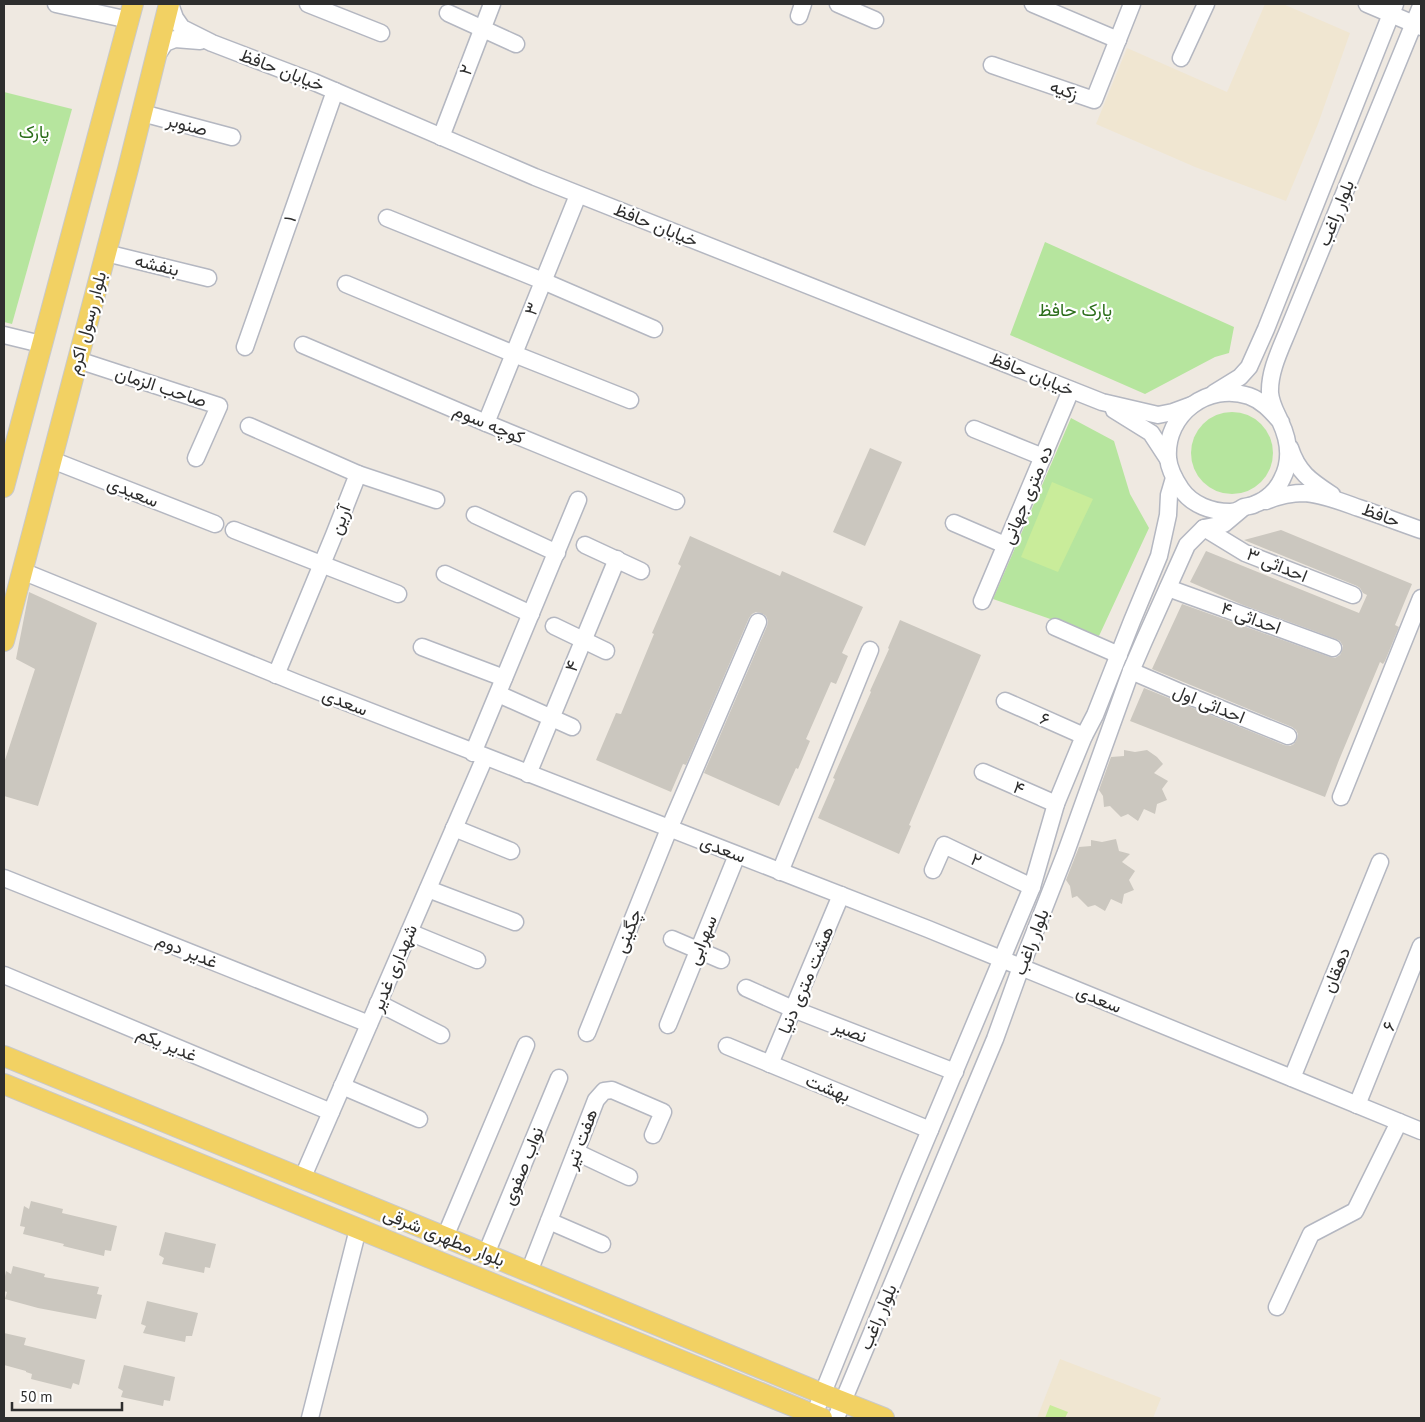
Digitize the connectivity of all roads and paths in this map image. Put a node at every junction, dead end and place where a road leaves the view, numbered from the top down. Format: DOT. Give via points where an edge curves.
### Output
graph roads {
  1 [pos="56,4"];
  2 [pos="170,4"];
  3 [pos="308,4"];
  4 [pos="492,4"];
  5 [pos="838,4"];
  6 [pos="1033,4"];
  7 [pos="1132,4"];
  8 [pos="1206,4"];
  9 [pos="1367,4"];
  10 [pos="1421,6"];
  11 [pos="1393,8"];
  12 [pos="131,12"];
  13 [pos="448,13"];
  14 [pos="875,20"];
  15 [pos="1418,25"];
  16 [pos="482,28"];
  17 [pos="381,33"];
  18 [pos="1118,40"];
  19 [pos="212,43"];
  20 [pos="516,44"];
  21 [pos="156,57"];
  22 [pos="1181,58"];
  23 [pos="992,64"];
  24 [pos="335,91"];
  25 [pos="142,113"];
  26 [pos="441,137"];
  27 [pos="232,138"];
  28 [pos="578,195"];
  29 [pos="387,218"];
  30 [pos="106,253"];
  31 [pos="208,278"];
  32 [pos="543,281"];
  33 [pos="346,284"];
  34 [pos="654,330"];
  35 [pos="4,335"];
  36 [pos="41,344"];
  37 [pos="303,345"];
  38 [pos="246,347"];
  39 [pos="514,354"];
  40 [pos="78,360"];
  41 [pos="1071,390"];
  42 [pos="1212,394"];
  43 [pos="630,400"];
  44 [pos="1102,402"];
  45 [pos="1192,405"];
  46 [pos="1281,422"];
  47 [pos="486,423"];
  48 [pos="249,426"];
  49 [pos="974,429"];
  50 [pos="1288,441"];
  51 [pos="1043,457"];
  52 [pos="196,458"];
  53 [pos="1168,459"];
  54 [pos="52,460"];
  55 [pos="358,474"];
  56 [pos="1174,478"];
  57 [pos="4,487"];
  58 [pos="436,500"];
  59 [pos="578,500"];
  60 [pos="676,501"];
  61 [pos="1340,501"];
  62 [pos="1250,506"];
  63 [pos="475,515"];
  64 [pos="954,523"];
  65 [pos="215,524"];
  66 [pos="1204,528"];
  67 [pos="234,530"];
  68 [pos="1421,530"];
  69 [pos="585,545"];
  70 [pos="1006,545"];
  71 [pos="557,552"];
  72 [pos="617,559"];
  73 [pos="322,564"];
  74 [pos="22,571"];
  75 [pos="641,571"];
  76 [pos="445,574"];
  77 [pos="1168,588"];
  78 [pos="398,594"];
  79 [pos="1353,596"];
  80 [pos="1421,598"];
  81 [pos="982,601"];
  82 [pos="531,614"];
  83 [pos="758,622"];
  84 [pos="554,626"];
  85 [pos="1055,627"];
  86 [pos="5,636"];
  87 [pos="583,640"];
  88 [pos="422,647"];
  89 [pos="1334,648"];
  90 [pos="870,650"];
  91 [pos="606,651"];
  92 [pos="1119,655"];
  93 [pos="1132,671"];
  94 [pos="276,675"];
  95 [pos="504,678"];
  96 [pos="505,697"];
  97 [pos="1006,701"];
  98 [pos="551,718"];
  99 [pos="572,727"];
  100 [pos="1084,736"];
  101 [pos="1288,736"];
  102 [pos="479,755"];
  103 [pos="983,772"];
  104 [pos="528,774"];
  105 [pos="1341,797"];
  106 [pos="1056,804"];
  107 [pos="454,828"];
  108 [pos="669,829"];
  109 [pos="511,851"];
  110 [pos="736,855"];
  111 [pos="1380,862"];
  112 [pos="933,870"];
  113 [pos="780,872"];
  114 [pos="4,878"];
  115 [pos="1032,887"];
  116 [pos="428,889"];
  117 [pos="841,895"];
  118 [pos="515,922"];
  119 [pos="409,932"];
  120 [pos="672,939"];
  121 [pos="1421,946"];
  122 [pos="698,950"];
  123 [pos="1002,959"];
  124 [pos="477,960"];
  125 [pos="721,960"];
  126 [pos="1021,967"];
  127 [pos="4,975"];
  128 [pos="746,988"];
  129 [pos="378,1003"];
  130 [pos="793,1009"];
  131 [pos="369,1024"];
  132 [pos="668,1025"];
  133 [pos="587,1033"];
  134 [pos="441,1035"];
  135 [pos="526,1045"];
  136 [pos="727,1046"];
  137 [pos="4,1056"];
  138 [pos="770,1064"];
  139 [pos="955,1072"];
  140 [pos="559,1078"];
  141 [pos="1292,1078"];
  142 [pos="4,1084"];
  143 [pos="342,1086"];
  144 [pos="1357,1105"];
  145 [pos="331,1112"];
  146 [pos="419,1119"];
  147 [pos="1399,1122"];
  148 [pos="1420,1127"];
  149 [pos="930,1130"];
  150 [pos="653,1135"];
  151 [pos="576,1152"];
  152 [pos="629,1177"];
  153 [pos="302,1179"];
  154 [pos="549,1221"];
  155 [pos="358,1229"];
  156 [pos="445,1237"];
  157 [pos="602,1244"];
  158 [pos="486,1254"];
  159 [pos="529,1272"];
  160 [pos="1277,1307"];
  161 [pos="822,1394"];
  162 [pos="839,1410"];
  163 [pos="818,1416"];
  164 [pos="310,1418"];
  165 [pos="884,1418"];
  1 -- 12 [label="street"];
  2 -- 19 [label="street" via="182,28"];
  2 -- 21 [label="main road, بلوار رسول اکرم"];
  3 -- 17 [label="street"];
  4 -- 16 [label="street, ۲"];
  5 -- 14 [label="street"];
  6 -- 18 [label="street"];
  7 -- 18 [label="street, زکیه"];
  8 -- 22 [label="street"];
  9 -- 11 [label="street"];
  10 -- 15 [label="street, بلوار راغب"];
  11 -- 15 [label="street"];
  11 -- 42 [label="street, بلوار راغب" via="1250,367"];
  12 -- 36 [label="main road"];
  13 -- 16 [label="street"];
  15 -- 46 [label="street, بلوار راغب" via="1271,376 1272,404"];
  16 -- 20 [label="street"];
  16 -- 26 [label="street, ۲"];
  18 -- 23 [label="street, زکیه" via="1094,100"];
  19 -- 21 [label="street" via="175,39 165,43"];
  19 -- 24 [label="street, خیابان حافظ"];
  21 -- 25 [label="main road, بلوار رسول اکرم"];
  24 -- 26 [label="street, خیابان حافظ"];
  24 -- 38 [label="street, ۱"];
  25 -- 27 [label="street, صنوبر"];
  25 -- 30 [label="main road, بلوار رسول اکرم"];
  26 -- 28 [label="street, خیابان حافظ"];
  28 -- 32 [label="street, ۳"];
  28 -- 41 [label="street, خیابان حافظ"];
  29 -- 32 [label="street"];
  30 -- 31 [label="street, بنفشه"];
  30 -- 40 [label="main road, بلوار رسول اکرم"];
  32 -- 34 [label="street"];
  32 -- 39 [label="street, ۳"];
  33 -- 39 [label="street"];
  35 -- 36 [label="street"];
  36 -- 57 [label="main road"];
  37 -- 47 [label="street, کوچه سوم"];
  39 -- 43 [label="street"];
  39 -- 47 [label="street, ۳"];
  40 -- 52 [label="street, صاحب الزمان" via="219,406"];
  40 -- 54 [label="main road, بلوار رسول اکرم"];
  41 -- 44 [label="street, خیابان حافظ"];
  41 -- 51 [label="street, ده متری جهانی"];
  42 -- 45 [label="street"];
  42 -- 46 [label="street" via="1230,392 1250,396 1268,407"];
  44 -- 45 [label="street, خیابان حافظ" via="1158,415"];
  44 -- 53 [label="street, خیابان حافظ" via="1151,433"];
  45 -- 53 [label="street" via="1178,420 1170,438"];
  46 -- 50 [label="street"];
  47 -- 60 [label="street, کوچه سوم"];
  48 -- 55 [label="street"];
  49 -- 51 [label="street"];
  50 -- 61 [label="street, حافظ" via="1297,465 1308,479"];
  50 -- 62 [label="street" via="1288,462 1282,480 1271,495"];
  51 -- 70 [label="street, ده متری جهانی"];
  53 -- 56 [label="street"];
  54 -- 65 [label="street, سعیدی"];
  54 -- 74 [label="main road, بلوار رسول اکرم"];
  55 -- 58 [label="street"];
  55 -- 73 [label="street, آرین"];
  56 -- 62 [label="street" via="1185,494 1200,506 1218,512 1237,512"];
  56 -- 92 [label="street, بلوار راغب" via="1159,556"];
  59 -- 71 [label="street, شهداری غدیر"];
  61 -- 62 [label="street, حافظ" via="1305,493 1279,496"];
  61 -- 68 [label="street, حافظ"];
  62 -- 66 [label="street, بلوار راغب" via="1224,524"];
  63 -- 71 [label="street"];
  64 -- 70 [label="street"];
  66 -- 77 [label="street, بلوار راغب" via="1187,545"];
  66 -- 79 [label="street, احداثی ۳" via="1245,552"];
  67 -- 73 [label="street"];
  69 -- 72 [label="street"];
  70 -- 81 [label="street, ده متری جهانی"];
  71 -- 82 [label="street, شهداری غدیر"];
  72 -- 75 [label="street"];
  72 -- 87 [label="street, ۴"];
  73 -- 78 [label="street"];
  73 -- 94 [label="street, آرین"];
  74 -- 86 [label="main road, بلوار رسول اکرم"];
  74 -- 94 [label="street, سعدی"];
  76 -- 82 [label="street"];
  77 -- 89 [label="street, احداثی ۴"];
  77 -- 93 [label="street, بلوار راغب"];
  80 -- 105 [label="street"];
  82 -- 95 [label="street, شهداری غدیر"];
  83 -- 108 [label="street, چگینی"];
  84 -- 87 [label="street"];
  85 -- 92 [label="street"];
  87 -- 91 [label="street"];
  87 -- 98 [label="street, ۴"];
  88 -- 95 [label="street"];
  90 -- 113 [label="street"];
  92 -- 100 [label="street, بلوار راغب"];
  93 -- 101 [label="street, احداثی اول"];
  93 -- 126 [label="street, بلوار راغب"];
  94 -- 102 [label="street, سعدی"];
  95 -- 102 [label="street, شهداری غدیر"];
  96 -- 98 [label="street"];
  97 -- 100 [label="street, ۶"];
  98 -- 99 [label="street"];
  98 -- 104 [label="street, ۴"];
  100 -- 106 [label="street, بلوار راغب"];
  102 -- 104 [label="street, سعدی"];
  102 -- 107 [label="street, شهداری غدیر"];
  103 -- 106 [label="street, ۴"];
  104 -- 108 [label="street, سعدی"];
  106 -- 115 [label="street, بلوار راغب"];
  107 -- 109 [label="street"];
  107 -- 116 [label="street, شهداری غدیر"];
  108 -- 110 [label="street, سعدی"];
  108 -- 133 [label="street, چگینی"];
  110 -- 113 [label="street, سعدی"];
  110 -- 122 [label="street, سهرابی"];
  111 -- 141 [label="street, دهقان"];
  112 -- 115 [label="street, ۲" via="944,845"];
  113 -- 117 [label="street, سعدی"];
  114 -- 131 [label="street, غدیر دوم"];
  115 -- 123 [label="street, بلوار راغب"];
  116 -- 118 [label="street"];
  116 -- 119 [label="street, شهداری غدیر"];
  117 -- 123 [label="street, سعدی"];
  117 -- 130 [label="street, هشت متری دنیا"];
  119 -- 124 [label="street"];
  119 -- 129 [label="street, شهداری غدیر"];
  120 -- 122 [label="street"];
  121 -- 144 [label="street, ۶"];
  122 -- 125 [label="street"];
  122 -- 132 [label="street, سهرابی"];
  123 -- 126 [label="street, سعدی"];
  123 -- 139 [label="street, بلوار راغب"];
  126 -- 141 [label="street, سعدی"];
  126 -- 162 [label="street, بلوار راغب" via="996,1039"];
  127 -- 145 [label="street, غدیر یکم"];
  128 -- 130 [label="street, نصیر"];
  129 -- 131 [label="street, شهداری غدیر"];
  129 -- 134 [label="street"];
  130 -- 138 [label="street, هشت متری دنیا"];
  130 -- 139 [label="street, نصیر"];
  131 -- 143 [label="street, شهداری غدیر"];
  135 -- 156 [label="street"];
  136 -- 138 [label="street, بهشت"];
  137 -- 153 [label="main road, بلوار مطهری شرقی"];
  138 -- 149 [label="street, بهشت"];
  139 -- 149 [label="street, بلوار راغب"];
  140 -- 158 [label="street, نواب صفوی"];
  141 -- 144 [label="street, سعدی"];
  142 -- 155 [label="main road, بلوار مطهری شرقی"];
  143 -- 145 [label="street, شهداری غدیر"];
  143 -- 146 [label="street"];
  144 -- 147 [label="street, سعدی"];
  145 -- 153 [label="street, شهداری غدیر"];
  147 -- 148 [label="street, سعدی"];
  147 -- 160 [label="street" via="1355,1211 1311,1234"];
  149 -- 161 [label="street, بلوار راغب"];
  150 -- 151 [label="street, هفت تیر" via="664,1112 612,1090 604,1092 596,1100"];
  151 -- 152 [label="street"];
  151 -- 154 [label="street, هفت تیر"];
  153 -- 156 [label="main road, بلوار مطهری شرقی"];
  154 -- 157 [label="street"];
  154 -- 159 [label="street, هفت تیر"];
  155 -- 163 [label="main road, بلوار مطهری شرقی"];
  155 -- 164 [label="street"];
  156 -- 158 [label="main road, بلوار مطهری شرقی"];
  158 -- 159 [label="main road, بلوار مطهری شرقی"];
  159 -- 161 [label="main road, بلوار مطهری شرقی"];
  161 -- 162 [label="main road, بلوار مطهری شرقی"];
  161 -- 163 [label="street, بلوار راغب"];
  162 -- 165 [label="main road, بلوار مطهری شرقی"];
}
